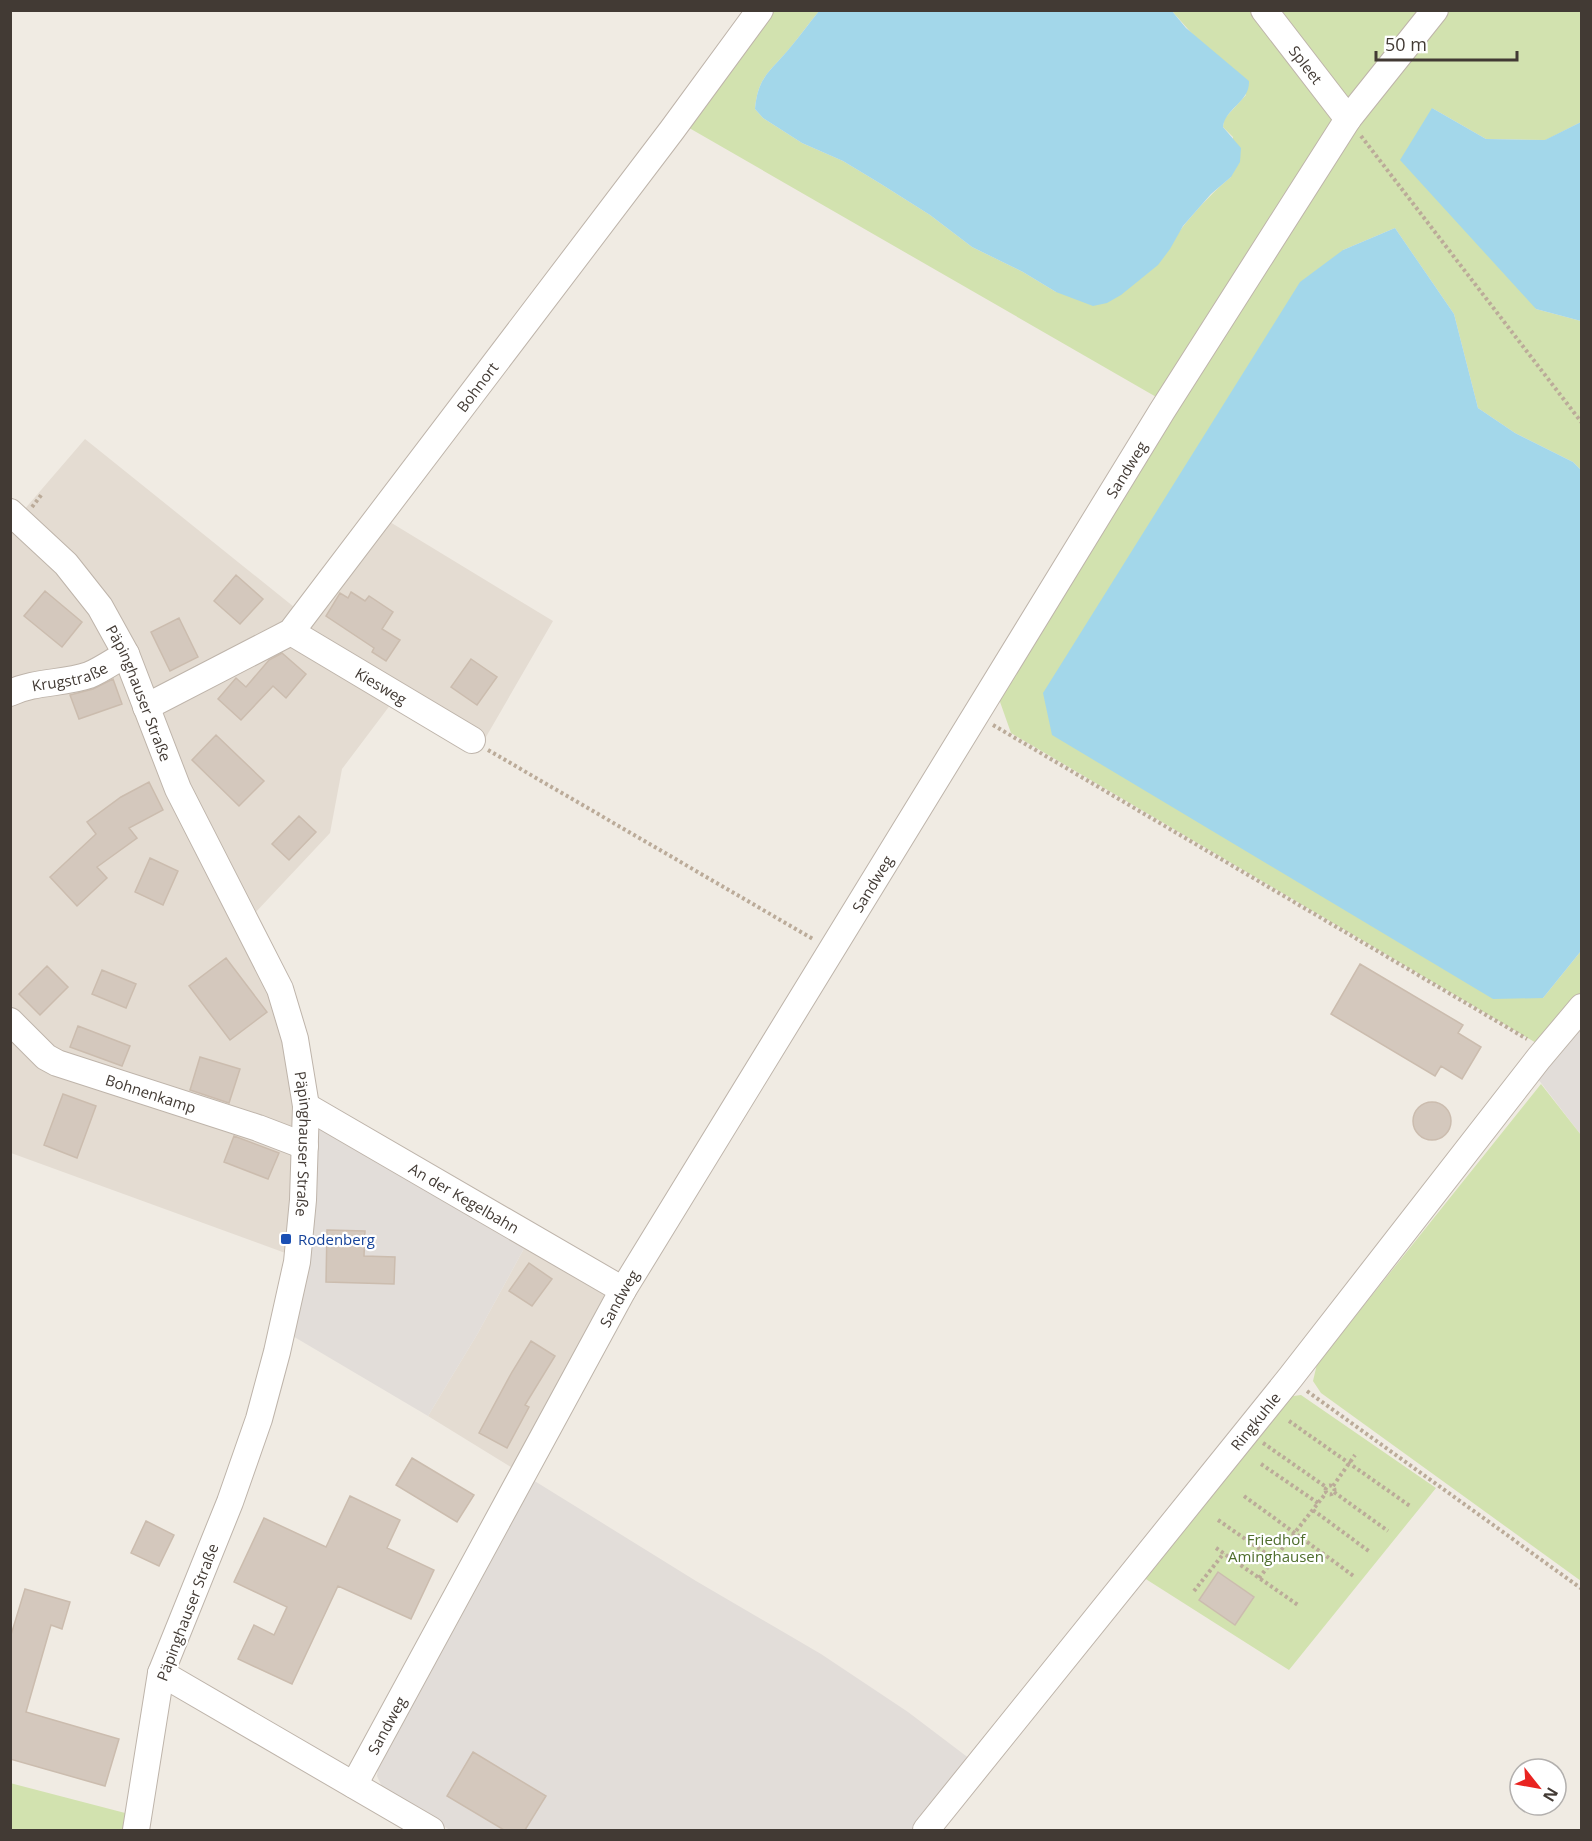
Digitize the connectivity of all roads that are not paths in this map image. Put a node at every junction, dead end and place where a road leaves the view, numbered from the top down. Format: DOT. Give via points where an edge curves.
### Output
graph roads {
  1 [pos="760,10"];
  2 [pos="1264,10"];
  3 [pos="1435,10"];
  4 [pos="1348,119"];
  5 [pos="10,512"];
  6 [pos="291,632"];
  7 [pos="126,654"];
  8 [pos="10,693"];
  9 [pos="146,707"];
  10 [pos="472,740"];
  11 [pos="1581,1007"];
  12 [pos="10,1021"];
  13 [pos="306,1106"];
  14 [pos="304,1146"];
  15 [pos="623,1290"];
  16 [pos="161,1673"];
  17 [pos="354,1785"];
  18 [pos="136,1830"];
  19 [pos="431,1830"];
  20 [pos="926,1830"];
  1 -- 6 [label="street, Bohnort"];
  2 -- 4 [label="street, Spleet"];
  3 -- 4 [label="street, Sandweg"];
  4 -- 15 [label="street, Sandweg" via="1162,411"];
  5 -- 7 [label="street, Päpinghauser Straße" via="66,564 100,607"];
  6 -- 9 [label="street, Bohnort"];
  6 -- 10 [label="street, Kiesweg"];
  7 -- 8 [label="street, Krugstraße" via="89,674"];
  7 -- 9 [label="street, Päpinghauser Straße"];
  9 -- 13 [label="street, Päpinghauser Straße" via="178,789 280,989 295,1039"];
  11 -- 20 [label="street, Ringkuhle" via="1290,1378"];
  12 -- 14 [label="street, Bohnenkamp" via="57,1063"];
  13 -- 14 [label="street, Päpinghauser Straße"];
  13 -- 15 [label="street, An der Kegelbahn"];
  14 -- 16 [label="street, Päpinghauser Straße" via="297,1262 259,1419"];
  15 -- 17 [label="street, Sandweg"];
  16 -- 17 [label="street"];
  16 -- 18 [label="street, Päpinghauser Straße"];
  17 -- 19 [label="street"];
}
